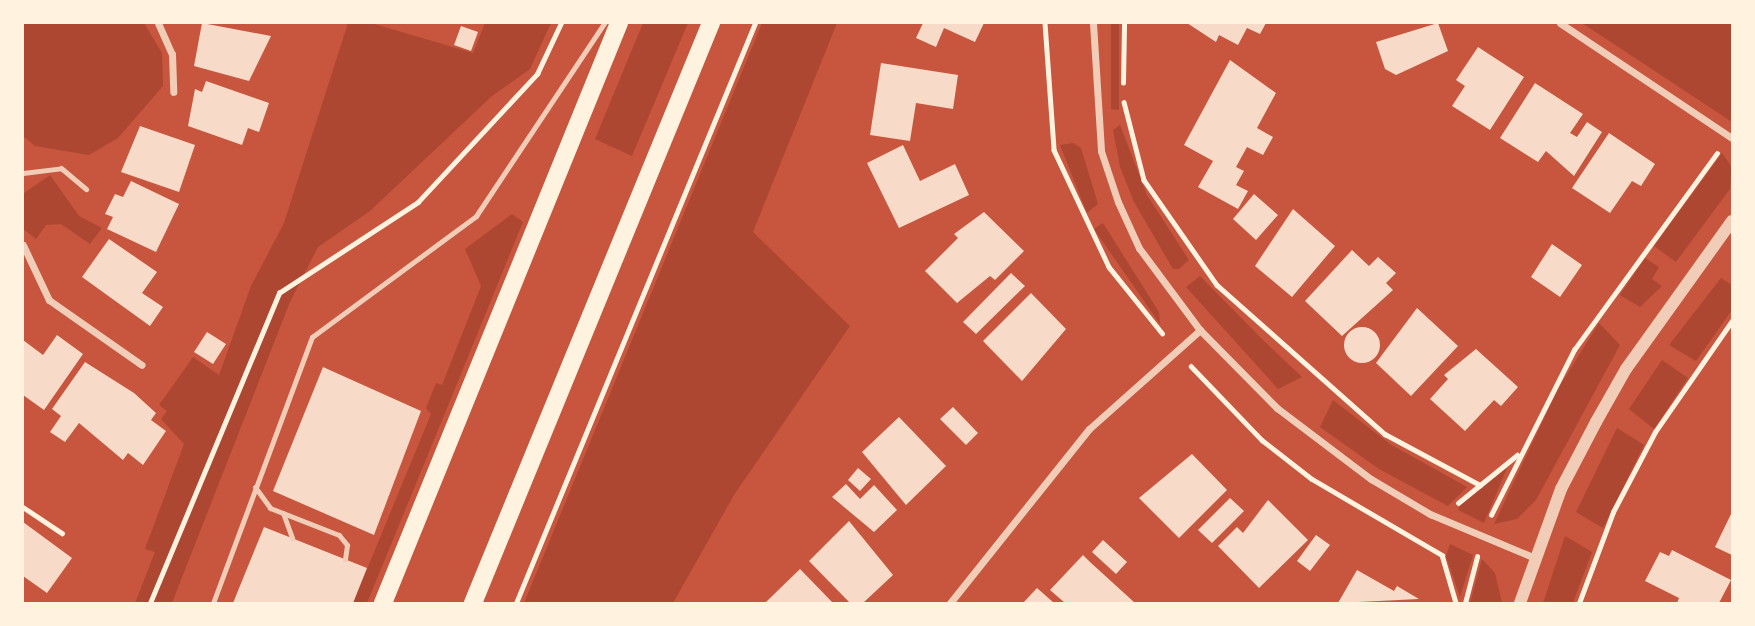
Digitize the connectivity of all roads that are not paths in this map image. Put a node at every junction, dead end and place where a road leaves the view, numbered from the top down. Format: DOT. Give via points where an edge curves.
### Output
graph roads {
  1 [pos="158,23"];
  2 [pos="604,23"];
  3 [pos="619,23"];
  4 [pos="711,23"];
  5 [pos="1093,23"];
  6 [pos="1560,23"];
  7 [pos="173,92"];
  8 [pos="1731,137"];
  9 [pos="24,169"];
  10 [pos="86,189"];
  11 [pos="1732,221"];
  12 [pos="24,249"];
  13 [pos="1200,330"];
  14 [pos="142,365"];
  15 [pos="255,487"];
  16 [pos="283,513"];
  17 [pos="292,538"];
  18 [pos="1535,558"];
  19 [pos="345,559"];
  20 [pos="213,603"];
  21 [pos="383,603"];
  22 [pos="473,603"];
  23 [pos="950,603"];
  24 [pos="1520,603"];
  1 -- 7 [label="street" via="172,54"];
  2 -- 15 [label="lane" via="476,216 312,337"];
  3 -- 21 [label="main road"];
  4 -- 22 [label="main road"];
  5 -- 13 [label="street" via="1101,151 1118,202 1139,248"];
  6 -- 8 [label="street"];
  9 -- 10 [label="lane" via="61,168"];
  11 -- 18 [label="street" via="1626,369 1560,489"];
  12 -- 14 [label="street" via="50,300"];
  13 -- 18 [label="street" via="1322,444 1451,523"];
  13 -- 23 [label="street" via="1089,429"];
  15 -- 16 [label="lane" via="270,508"];
  15 -- 20 [label="lane"];
  16 -- 17 [label="lane"];
  16 -- 19 [label="lane" via="339,535 347,545"];
  18 -- 24 [label="street"];
}
